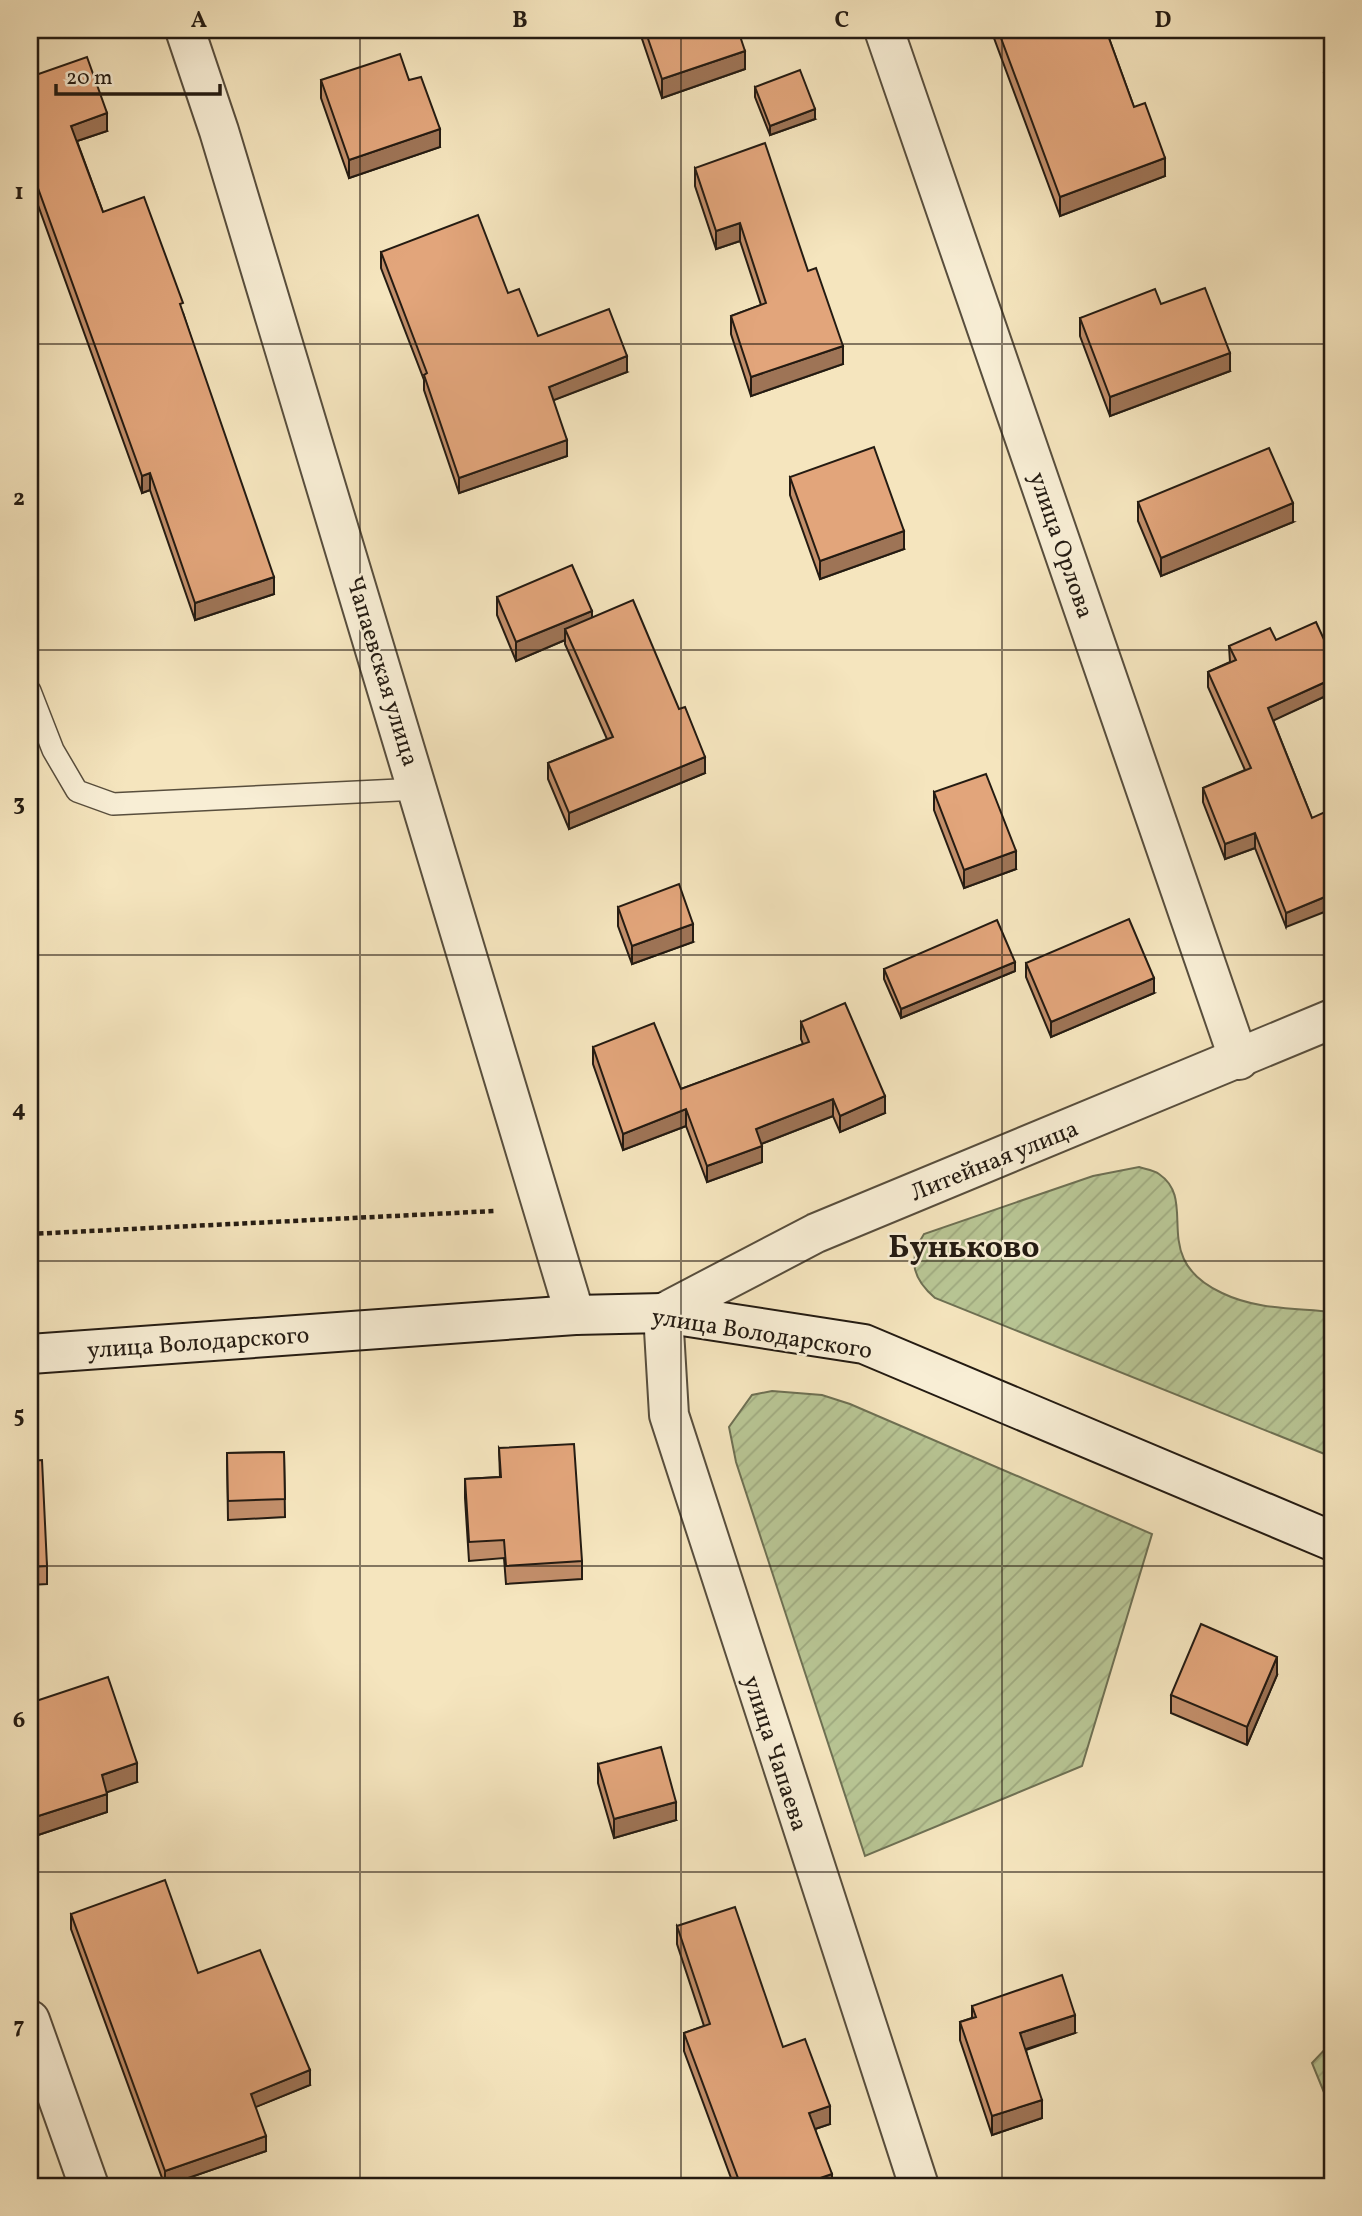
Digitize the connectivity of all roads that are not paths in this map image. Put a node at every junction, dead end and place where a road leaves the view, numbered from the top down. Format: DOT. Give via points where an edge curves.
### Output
graph roads {
  1 [pos="185,30"];
  2 [pos="884,30"];
  3 [pos="30,691"];
  4 [pos="419,789"];
  5 [pos="1332,1019"];
  6 [pos="1239,1060"];
  7 [pos="663,1313"];
  8 [pos="575,1315"];
  9 [pos="30,1354"];
  10 [pos="1332,1541"];
  11 [pos="30,2020"];
  12 [pos="89,2186"];
  13 [pos="919,2186"];
  1 -- 4 [label="street, Чапаевская улица"];
  2 -- 6 [label="street, улица Орлова"];
  3 -- 4 [label="lane" via="53,750 77,791 113,804"];
  4 -- 8 [label="street, Чапаевская улица"];
  5 -- 6 [label="street, Литейная улица"];
  6 -- 7 [label="street, Литейная улица" via="816,1233"];
  7 -- 8 [label="street, улица Володарского"];
  7 -- 10 [label="street, улица Володарского" via="864,1344"];
  7 -- 13 [label="street, улица Чапаева" via="669,1415"];
  8 -- 9 [label="street, улица Володарского"];
  11 -- 12 [label="street"];
}
